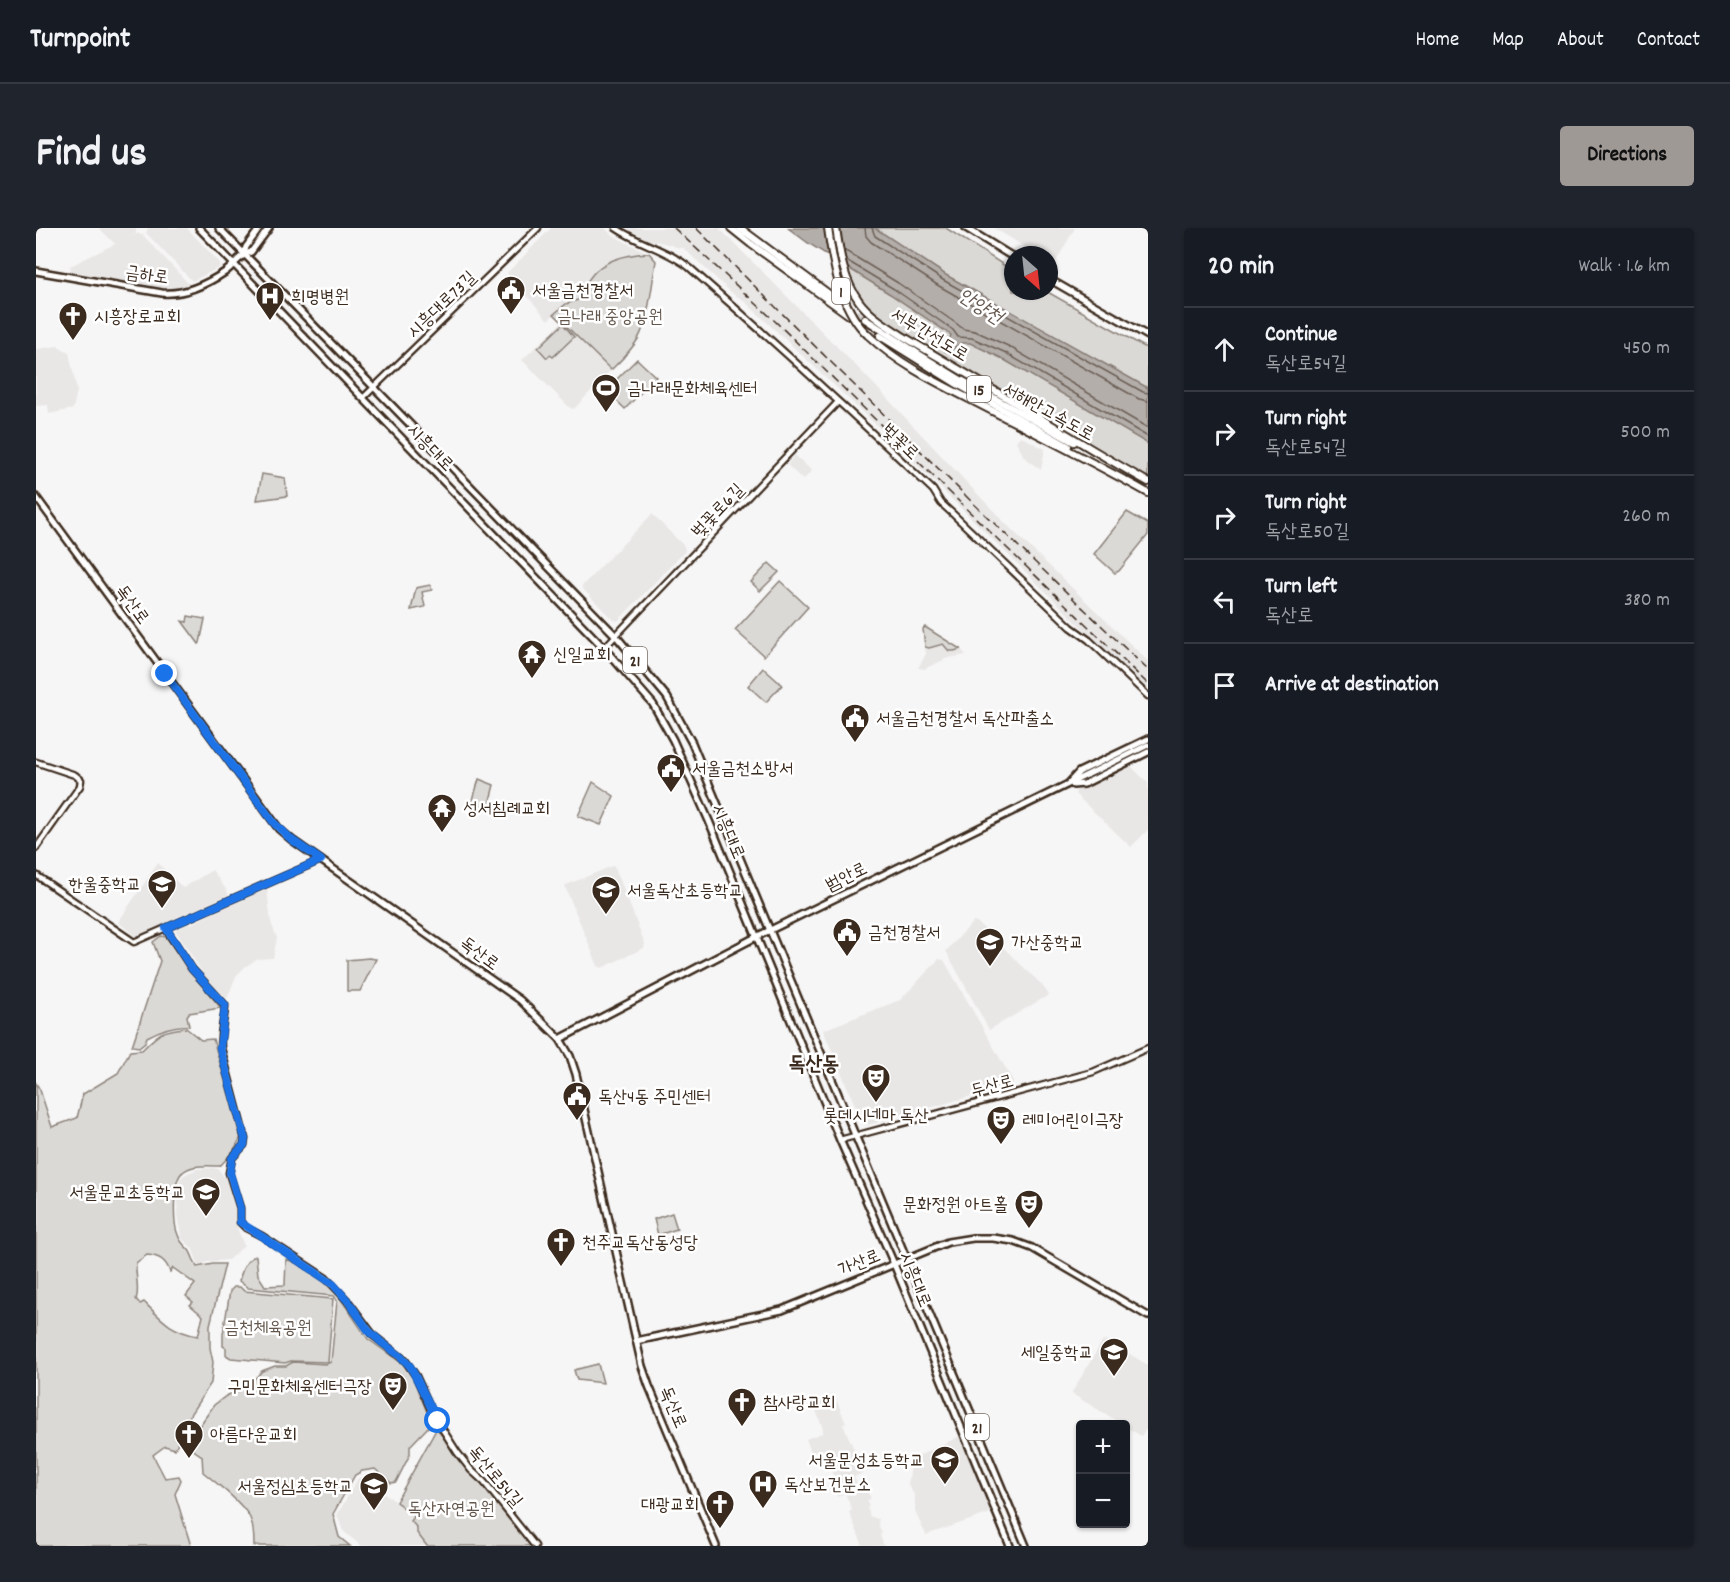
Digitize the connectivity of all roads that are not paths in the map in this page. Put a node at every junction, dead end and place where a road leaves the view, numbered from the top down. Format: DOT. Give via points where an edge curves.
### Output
graph roads {
  1 [pos="199,228"];
  2 [pos="219,228"];
  3 [pos="260,228"];
  4 [pos="269,228"];
  5 [pos="538,228"];
  6 [pos="616,228"];
  7 [pos="731,228"];
  8 [pos="740,228"];
  9 [pos="828,228"];
  10 [pos="836,228"];
  11 [pos="966,228"];
  12 [pos="753,242"];
  13 [pos="1004,251"];
  14 [pos="244,254"];
  15 [pos="234,264"];
  16 [pos="36,271"];
  17 [pos="1058,284"];
  18 [pos="841,303"];
  19 [pos="849,315"];
  20 [pos="865,320"];
  21 [pos="880,336"];
  22 [pos="1148,336"];
  23 [pos="374,388"];
  24 [pos="363,399"];
  25 [pos="838,402"];
  26 [pos="1096,453"];
  27 [pos="1091,461"];
  28 [pos="1148,482"];
  29 [pos="1148,492"];
  30 [pos="36,497"];
  31 [pos="616,636"];
  32 [pos="604,648"];
  33 [pos="1148,696"];
  34 [pos="1148,739"];
  35 [pos="1148,745"];
  36 [pos="1148,752"];
  37 [pos="36,762"];
  38 [pos="1068,785"];
  39 [pos="36,848"];
  40 [pos="321,860"];
  41 [pos="36,875"];
  42 [pos="166,928"];
  43 [pos="770,930"];
  44 [pos="756,937"];
  45 [pos="560,1039"];
  46 [pos="1148,1048"];
  47 [pos="856,1136"];
  48 [pos="840,1140"];
  49 [pos="907,1258"];
  50 [pos="894,1264"];
  51 [pos="1148,1316"];
  52 [pos="636,1341"];
  53 [pos="535,1546"];
  54 [pos="716,1546"];
  55 [pos="1010,1546"];
  56 [pos="1026,1546"];
  1 -- 15 [label="main road, 시흥대로"];
  2 -- 14 [label="main road, 시흥대로"];
  3 -- 14 [label="main road, 금하로"];
  4 -- 14 [label="main road, 금하로" via="252,252"];
  5 -- 23 [label="street, 시흥대로73길"];
  6 -- 25 [label="street, 벚꽃로" via="690,268"];
  7 -- 12 [label="highway"];
  8 -- 12 [label="highway"];
  9 -- 27 [label="highway, 서부간선도로 / 1, bridge" via="842,293 868,335 899,360"];
  10 -- 26 [label="highway, 서부간선도로 / 1" via="842,267 859,302 873,316"];
  11 -- 13 [label="main road"];
  12 -- 18 [label="highway"];
  12 -- 19 [label="highway"];
  14 -- 15 [label="main road, 금하로"];
  14 -- 23 [label="main road, 시흥대로 / 21"];
  15 -- 16 [label="main road, 금하로" via="196,287 173,294"];
  15 -- 24 [label="main road, 시흥대로 / 21"];
  17 -- 22 [label="main road"];
  20 -- 26 [label="highway, 서해안고속도로 / 15" via="961,380"];
  21 -- 27 [label="highway, 서해안고속도로 / 15"];
  23 -- 24 [label="street, 시흥대로73길"];
  23 -- 31 [label="main road, 시흥대로 / 21"];
  24 -- 32 [label="main road, 시흥대로 / 21"];
  25 -- 31 [label="street, 벚꽃로6길"];
  25 -- 33 [label="street, 벚꽃로"];
  26 -- 28 [label="highway, 서부간선도로 / 1"];
  27 -- 29 [label="highway, 서부간선도로 / 1"];
  30 -- 40 [label="main road, 독산로" via="274,823"];
  31 -- 32 [label="street, 벚꽃로6길"];
  31 -- 43 [label="main road, 시흥대로 / 21" via="667,697 692,743"];
  32 -- 44 [label="main road, 시흥대로 / 21" via="659,714 673,740"];
  34 -- 38 [label="main road" via="1079,772"];
  35 -- 38 [label="main road, 범안로"];
  36 -- 38 [label="main road" via="1084,784"];
  37 -- 39 [label="street" via="81,780"];
  38 -- 43 [label="main road, 범안로"];
  40 -- 42 [label="street"];
  40 -- 45 [label="main road, 독산로" via="520,1000"];
  41 -- 42 [label="street" via="134,942"];
  42 -- 53 [label="street, 독산로54길" via="192,969 225,1005 220,1048 245,1139 232,1158 230,1173 240,1222 326,1278 374,1336 405,1360 457,1452"];
  43 -- 44 [label="main road, 범안로"];
  43 -- 47 [label="main road, 시흥대로 / 21"];
  44 -- 45 [label="main road, 범안로"];
  44 -- 48 [label="main road, 시흥대로 / 21"];
  45 -- 52 [label="main road, 독산로" via="576,1074"];
  46 -- 47 [label="street, 두산로" via="1093,1072"];
  47 -- 48 [label="street, 두산로"];
  47 -- 49 [label="main road, 시흥대로 / 21"];
  48 -- 50 [label="main road, 시흥대로 / 21"];
  49 -- 50 [label="main road, 가산로"];
  49 -- 51 [label="main road, 가산로" via="962,1239 1013,1241 1047,1256"];
  49 -- 56 [label="main road, 시흥대로 / 21"];
  50 -- 52 [label="main road, 가산로" via="782,1310"];
  50 -- 55 [label="main road, 시흥대로 / 21"];
  52 -- 54 [label="main road, 독산로" via="649,1386"];
}
